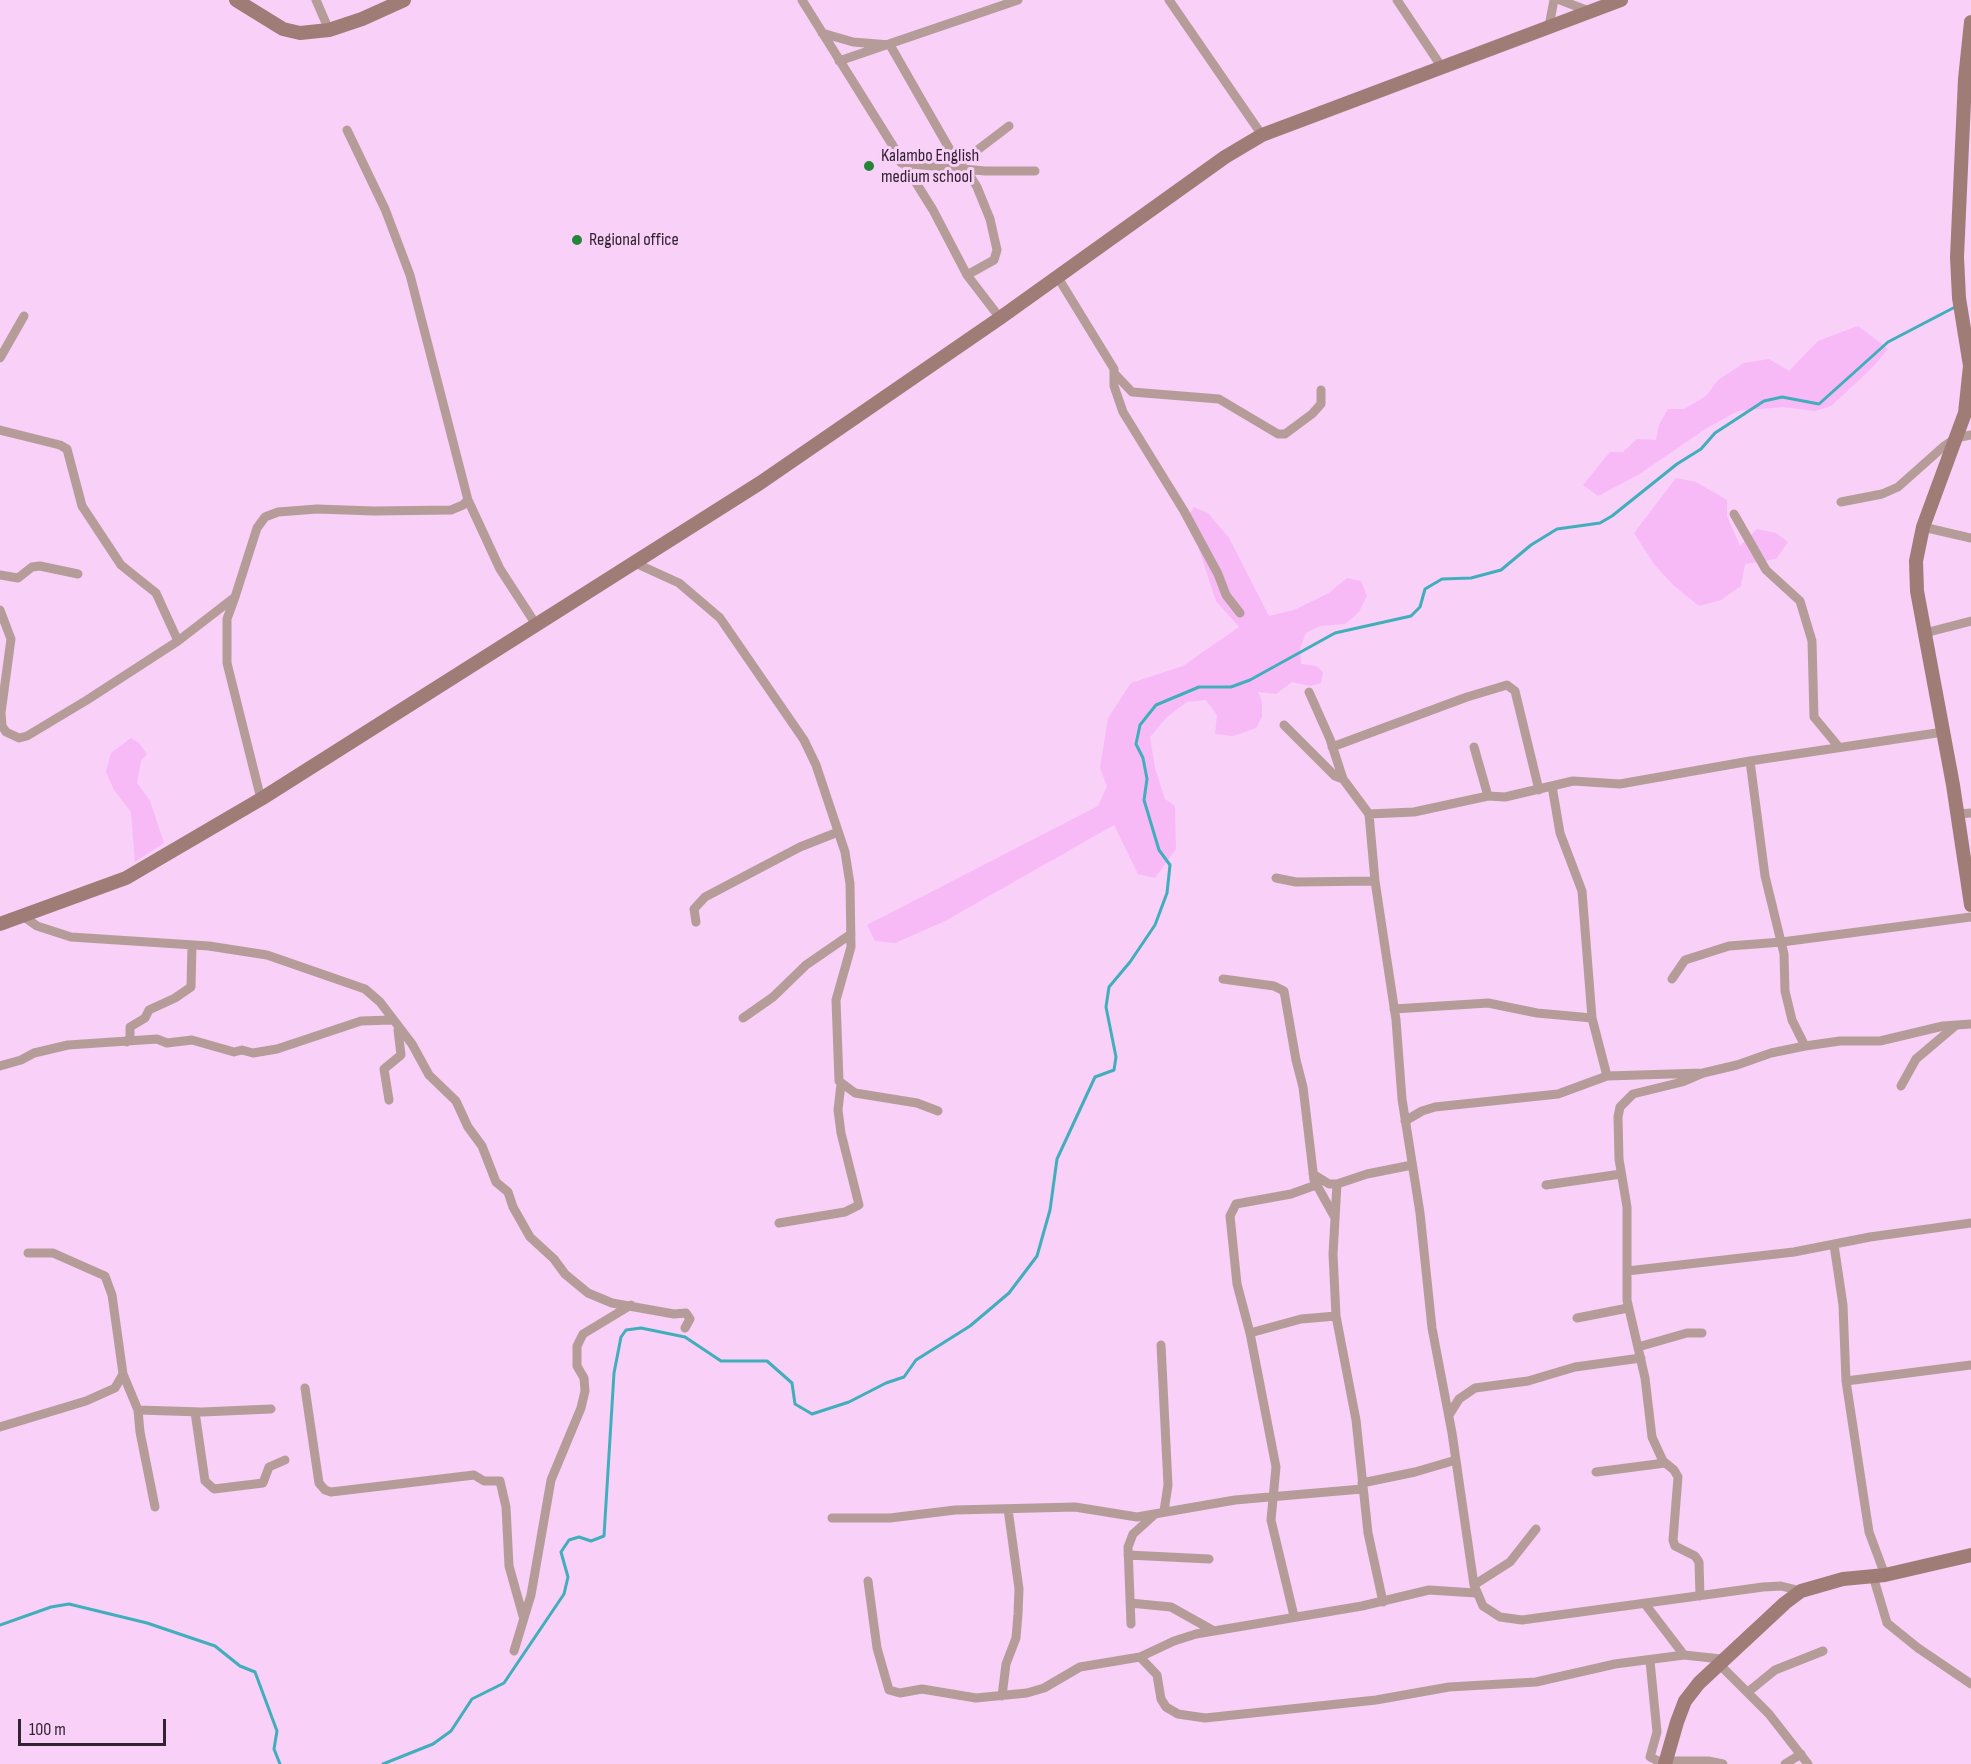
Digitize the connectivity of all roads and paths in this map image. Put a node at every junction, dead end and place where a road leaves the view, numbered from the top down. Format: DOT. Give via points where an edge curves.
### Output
graph roads {
  1 [pos="236,0"];
  2 [pos="316,0"];
  3 [pos="404,0"];
  4 [pos="801,0"];
  5 [pos="1018,0"];
  6 [pos="1169,0"];
  7 [pos="1397,0"];
  8 [pos="1554,0"];
  9 [pos="1560,0"];
  10 [pos="1621,0"];
  11 [pos="1589,11"];
  12 [pos="1971,22"];
  13 [pos="1549,26"];
  14 [pos="329,30"];
  15 [pos="822,33"];
  16 [pos="1970,41"];
  17 [pos="890,45"];
  18 [pos="839,61"];
  19 [pos="1443,69"];
  20 [pos="1009,126"];
  21 [pos="346,130"];
  22 [pos="1262,135"];
  23 [pos="901,163"];
  24 [pos="962,168"];
  25 [pos="1035,171"];
  26 [pos="967,275"];
  27 [pos="1057,276"];
  28 [pos="24,316"];
  29 [pos="1000,318"];
  30 [pos="0,358"];
  31 [pos="1114,373"];
  32 [pos="1321,390"];
  33 [pos="0,430"];
  34 [pos="1971,435"];
  35 [pos="1956,438"];
  36 [pos="468,500"];
  37 [pos="1841,502"];
  38 [pos="1734,514"];
  39 [pos="1923,527"];
  40 [pos="1971,538"];
  41 [pos="635,563"];
  42 [pos="78,574"];
  43 [pos="0,575"];
  44 [pos="235,597"];
  45 [pos="0,610"];
  46 [pos="1240,612"];
  47 [pos="1971,621"];
  48 [pos="537,626"];
  49 [pos="1925,633"];
  50 [pos="178,641"];
  51 [pos="1309,692"];
  52 [pos="1284,725"];
  53 [pos="1943,732"];
  54 [pos="1838,746"];
  55 [pos="1332,747"];
  56 [pos="1474,747"];
  57 [pos="1750,761"];
  58 [pos="1342,779"];
  59 [pos="1552,786"];
  60 [pos="1539,790"];
  61 [pos="1488,796"];
  62 [pos="261,799"];
  63 [pos="1369,814"];
  64 [pos="1964,814"];
  65 [pos="838,832"];
  66 [pos="1276,878"];
  67 [pos="1375,881"];
  68 [pos="1971,898"];
  69 [pos="1971,905"];
  70 [pos="23,916"];
  71 [pos="1971,917"];
  72 [pos="696,922"];
  73 [pos="0,924"];
  74 [pos="851,934"];
  75 [pos="1782,942"];
  76 [pos="192,945"];
  77 [pos="1223,979"];
  78 [pos="1672,979"];
  79 [pos="1394,1010"];
  80 [pos="742,1018"];
  81 [pos="1592,1018"];
  82 [pos="395,1024"];
  83 [pos="1971,1024"];
  84 [pos="1957,1025"];
  85 [pos="127,1042"];
  86 [pos="1805,1046"];
  87 [pos="0,1066"];
  88 [pos="1703,1073"];
  89 [pos="1607,1076"];
  90 [pos="841,1084"];
  91 [pos="1901,1086"];
  92 [pos="389,1100"];
  93 [pos="938,1111"];
  94 [pos="1406,1121"];
  95 [pos="1412,1165"];
  96 [pos="1313,1174"];
  97 [pos="1621,1174"];
  98 [pos="1337,1184"];
  99 [pos="1316,1185"];
  100 [pos="1546,1185"];
  101 [pos="1334,1216"];
  102 [pos="1971,1222"];
  103 [pos="779,1223"];
  104 [pos="1834,1245"];
  105 [pos="28,1253"];
  106 [pos="1626,1271"];
  107 [pos="631,1305"];
  108 [pos="1628,1308"];
  109 [pos="1336,1316"];
  110 [pos="1577,1318"];
  111 [pos="685,1328"];
  112 [pos="1250,1333"];
  113 [pos="1702,1333"];
  114 [pos="1161,1345"];
  115 [pos="1638,1347"];
  116 [pos="1641,1358"];
  117 [pos="1971,1365"];
  118 [pos="123,1374"];
  119 [pos="1846,1381"];
  120 [pos="305,1388"];
  121 [pos="271,1408"];
  122 [pos="138,1410"];
  123 [pos="195,1412"];
  124 [pos="1449,1415"];
  125 [pos="0,1427"];
  126 [pos="285,1460"];
  127 [pos="1456,1460"];
  128 [pos="1665,1463"];
  129 [pos="1596,1472"];
  130 [pos="1362,1486"];
  131 [pos="1274,1497"];
  132 [pos="155,1507"];
  133 [pos="1008,1509"];
  134 [pos="1160,1513"];
  135 [pos="832,1518"];
  136 [pos="1536,1529"];
  137 [pos="1128,1555"];
  138 [pos="1971,1555"];
  139 [pos="1209,1559"];
  140 [pos="1879,1575"];
  141 [pos="868,1581"];
  142 [pos="1475,1589"];
  143 [pos="1801,1592"];
  144 [pos="1700,1596"];
  145 [pos="1383,1602"];
  146 [pos="1130,1604"];
  147 [pos="1645,1604"];
  148 [pos="523,1616"];
  149 [pos="1294,1616"];
  150 [pos="1131,1624"];
  151 [pos="1214,1631"];
  152 [pos="514,1651"];
  153 [pos="1823,1651"];
  154 [pos="1684,1655"];
  155 [pos="1140,1657"];
  156 [pos="1650,1661"];
  157 [pos="1720,1661"];
  158 [pos="1971,1684"];
  159 [pos="1748,1692"];
  160 [pos="1002,1696"];
  161 [pos="1801,1754"];
  162 [pos="1666,1763"];
  163 [pos="1723,1764"];
  164 [pos="1785,1764"];
  165 [pos="1808,1764"];
  1 -- 14 [label="street" via="284,29 300,33"];
  2 -- 14 [label="street"];
  3 -- 14 [label="street"];
  4 -- 15 [label="street"];
  5 -- 17 [label="street"];
  6 -- 22 [label="street"];
  7 -- 19 [label="street"];
  8 -- 13 [label="street"];
  9 -- 11 [label="street"];
  10 -- 11 [label="street"];
  11 -- 13 [label="street"];
  12 -- 16 [label="street"];
  13 -- 19 [label="street"];
  15 -- 17 [label="street" via="853,42"];
  15 -- 18 [label="street"];
  16 -- 35 [label="street" via="1957,256 1970,366 1965,413"];
  17 -- 18 [label="street"];
  17 -- 24 [label="street"];
  18 -- 23 [label="street"];
  19 -- 22 [label="street"];
  20 -- 24 [label="street"];
  21 -- 36 [label="street" via="385,209 410,275"];
  22 -- 27 [label="street"];
  23 -- 24 [label="street"];
  23 -- 26 [label="street" via="933,210"];
  24 -- 25 [label="street"];
  24 -- 26 [label="street" via="977,187 997,250 994,260"];
  26 -- 29 [label="street"];
  27 -- 29 [label="street"];
  27 -- 31 [label="street"];
  28 -- 30 [label="street"];
  29 -- 41 [label="street" via="760,483"];
  31 -- 32 [label="street" via="1132,392 1218,399 1278,434 1285,434 1312,414 1321,404"];
  31 -- 46 [label="street" via="1114,387 1123,412 1184,511 1226,595"];
  33 -- 50 [label="street" via="68,449 82,506 121,565 156,594"];
  34 -- 35 [label="street"];
  35 -- 37 [label="street" via="1898,487"];
  35 -- 39 [label="street"];
  36 -- 44 [label="street" via="451,510 278,512 266,517 257,528"];
  36 -- 48 [label="street" via="500,569"];
  38 -- 54 [label="street" via="1766,570 1800,601 1812,640 1814,717"];
  39 -- 40 [label="street"];
  39 -- 49 [label="street" via="1916,575"];
  41 -- 48 [label="street"];
  41 -- 65 [label="street" via="678,584 720,618 804,740"];
  42 -- 43 [label="street" via="40,566 18,578"];
  44 -- 50 [label="street"];
  44 -- 62 [label="street" via="227,619 227,663"];
  45 -- 50 [label="street" via="11,639 2,726 19,738"];
  47 -- 49 [label="street"];
  48 -- 62 [label="street"];
  49 -- 53 [label="street"];
  51 -- 55 [label="street"];
  52 -- 58 [label="street"];
  53 -- 54 [label="street"];
  53 -- 64 [label="street"];
  54 -- 57 [label="street"];
  55 -- 58 [label="street"];
  55 -- 60 [label="street" via="1507,685 1515,691"];
  56 -- 61 [label="street"];
  57 -- 59 [label="street" via="1620,784 1573,782"];
  57 -- 75 [label="street" via="1765,876"];
  58 -- 63 [label="street"];
  59 -- 60 [label="street"];
  59 -- 81 [label="street" via="1560,833 1582,891"];
  60 -- 61 [label="street"];
  61 -- 63 [label="street" via="1414,812"];
  62 -- 70 [label="street" via="126,878"];
  63 -- 67 [label="street"];
  64 -- 68 [label="street"];
  65 -- 72 [label="street" via="800,847 705,897 694,909"];
  65 -- 74 [label="street" via="850,884"];
  66 -- 67 [label="street" via="1296,882"];
  67 -- 79 [label="street"];
  68 -- 69 [label="street"];
  70 -- 73 [label="street"];
  70 -- 76 [label="street" via="37,926 71,937"];
  71 -- 75 [label="street"];
  74 -- 80 [label="street"];
  74 -- 90 [label="street" via="836,1000"];
  75 -- 78 [label="street" via="1729,946 1694,956 1685,960"];
  75 -- 86 [label="street" via="1785,991 1792,1020"];
  76 -- 82 [label="street" via="267,955 336,977 372,994"];
  76 -- 85 [label="street" via="191,987 149,1010 145,1018 130,1027"];
  77 -- 96 [label="street" via="1284,991 1304,1087"];
  79 -- 81 [label="street" via="1488,1003"];
  79 -- 94 [label="street"];
  81 -- 89 [label="street"];
  82 -- 85 [label="street" via="361,1021 253,1053 192,1040"];
  82 -- 92 [label="street" via="401,1055 384,1069"];
  82 -- 107 [label="street" via="412,1044 429,1075 456,1101 482,1146 495,1182 508,1192 531,1237 588,1293 612,1303"];
  83 -- 84 [label="street"];
  84 -- 86 [label="street" via="1880,1041"];
  84 -- 91 [label="street" via="1916,1059"];
  85 -- 87 [label="street" via="68,1045"];
  86 -- 88 [label="street"];
  88 -- 89 [label="street"];
  88 -- 97 [label="street" via="1626,1099 1617,1117"];
  89 -- 94 [label="street" via="1550,1095 1435,1107"];
  90 -- 93 [label="street" via="855,1093 917,1102"];
  90 -- 103 [label="street" via="841,1132 859,1205 846,1212"];
  94 -- 95 [label="street"];
  95 -- 98 [label="street"];
  95 -- 124 [label="street" via="1432,1328"];
  96 -- 98 [label="street" via="1329,1184"];
  96 -- 99 [label="street"];
  97 -- 100 [label="street"];
  97 -- 106 [label="street" via="1627,1207"];
  98 -- 101 [label="street"];
  99 -- 101 [label="street"];
  99 -- 112 [label="street" via="1291,1194 1247,1200 1231,1210 1233,1258"];
  101 -- 109 [label="street"];
  102 -- 104 [label="street"];
  104 -- 106 [label="street"];
  104 -- 119 [label="street" via="1843,1305"];
  105 -- 118 [label="street" via="53,1253 105,1276 112,1295"];
  106 -- 108 [label="street"];
  107 -- 111 [label="street" via="686,1313 690,1319"];
  107 -- 148 [label="street" via="583,1334 577,1346 577,1366 584,1378 585,1391 551,1480 531,1595"];
  108 -- 110 [label="street"];
  108 -- 115 [label="street"];
  109 -- 112 [label="street" via="1301,1319"];
  109 -- 130 [label="street" via="1356,1420"];
  112 -- 131 [label="street" via="1276,1467"];
  113 -- 115 [label="street" via="1687,1333"];
  114 -- 134 [label="street" via="1168,1485"];
  115 -- 116 [label="street"];
  116 -- 124 [label="street" via="1474,1388 1459,1399"];
  116 -- 128 [label="street" via="1652,1437"];
  117 -- 119 [label="street"];
  118 -- 122 [label="street"];
  118 -- 125 [label="street" via="115,1388 86,1401"];
  119 -- 140 [label="street"];
  120 -- 148 [label="street" via="319,1483 325,1490 474,1475 484,1481 500,1481 506,1507 509,1566"];
  121 -- 123 [label="street"];
  122 -- 123 [label="street"];
  122 -- 132 [label="street"];
  123 -- 126 [label="street" via="206,1481 214,1489 263,1483 270,1466"];
  124 -- 127 [label="street"];
  127 -- 130 [label="street"];
  127 -- 142 [label="street"];
  128 -- 129 [label="street"];
  128 -- 144 [label="street" via="1678,1477 1673,1540 1675,1546 1699,1562"];
  130 -- 131 [label="street"];
  130 -- 145 [label="street"];
  131 -- 134 [label="street"];
  131 -- 149 [label="street" via="1271,1520"];
  133 -- 134 [label="street" via="1075,1507 1137,1517"];
  133 -- 135 [label="street"];
  133 -- 160 [label="street" via="1019,1589 1016,1638 1006,1664"];
  134 -- 137 [label="street" via="1133,1534"];
  136 -- 142 [label="street" via="1510,1562"];
  137 -- 139 [label="street"];
  137 -- 146 [label="street"];
  138 -- 140 [label="street"];
  140 -- 143 [label="street" via="1842,1579"];
  140 -- 158 [label="street" via="1887,1623"];
  141 -- 160 [label="street" via="877,1648 889,1690 900,1693 922,1689 961,1697"];
  142 -- 145 [label="street" via="1429,1590"];
  142 -- 147 [label="street" via="1483,1606 1511,1620"];
  143 -- 144 [label="street" via="1781,1586"];
  143 -- 157 [label="street"];
  144 -- 147 [label="street"];
  145 -- 149 [label="street"];
  146 -- 150 [label="street"];
  146 -- 151 [label="street" via="1171,1607"];
  147 -- 154 [label="street"];
  148 -- 152 [label="street"];
  149 -- 151 [label="street"];
  151 -- 155 [label="street" via="1174,1641"];
  153 -- 159 [label="street" via="1775,1670"];
  154 -- 156 [label="street"];
  154 -- 157 [label="street"];
  155 -- 156 [label="street" via="1157,1675 1166,1707 1178,1714 1205,1718 1376,1701 1449,1687 1536,1682 1615,1664"];
  155 -- 160 [label="street" via="1080,1667 1044,1688"];
  156 -- 162 [label="street" via="1657,1732 1650,1757"];
  157 -- 159 [label="street"];
  157 -- 162 [label="street" via="1685,1701"];
  159 -- 161 [label="street"];
  161 -- 164 [label="street"];
  161 -- 165 [label="street"];
  162 -- 163 [label="street"];
}
